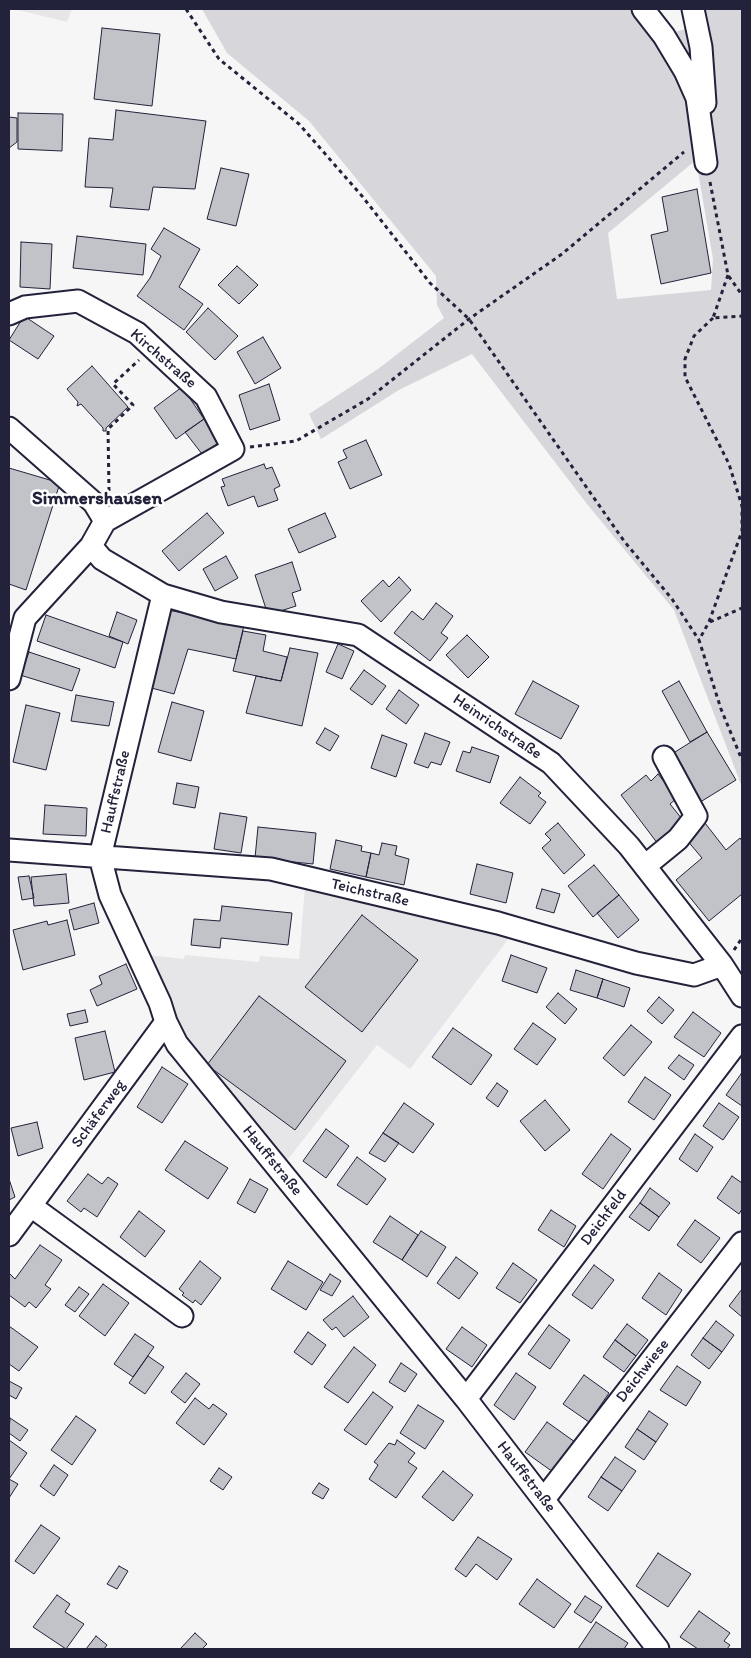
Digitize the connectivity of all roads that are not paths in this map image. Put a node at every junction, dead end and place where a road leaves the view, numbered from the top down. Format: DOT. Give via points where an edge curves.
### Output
graph roads {
  1 [pos="643,9"];
  2 [pos="693,9"];
  3 [pos="704,135"];
  4 [pos="706,163"];
  5 [pos="9,314"];
  6 [pos="9,428"];
  7 [pos="110,519"];
  8 [pos="90,546"];
  9 [pos="163,595"];
  10 [pos="9,679"];
  11 [pos="664,757"];
  12 [pos="9,850"];
  13 [pos="100,857"];
  14 [pos="646,866"];
  15 [pos="722,965"];
  16 [pos="742,996"];
  17 [pos="166,1022"];
  18 [pos="742,1036"];
  19 [pos="31,1206"];
  20 [pos="9,1235"];
  21 [pos="742,1243"];
  22 [pos="182,1316"];
  23 [pos="466,1399"];
  24 [pos="544,1499"];
  25 [pos="650,1646"];
  1 -- 3 [label="street" via="686,71 697,98"];
  2 -- 3 [label="street" via="701,47"];
  3 -- 4 [label="street"];
  5 -- 7 [label="street, Kirchstraße" via="25,307 78,301 137,333 206,397 233,449"];
  6 -- 7 [label="street"];
  7 -- 8 [label="street"];
  8 -- 9 [label="street, Heinrichstraße" via="102,559"];
  8 -- 10 [label="street" via="25,618"];
  9 -- 13 [label="street, Hauffstraße"];
  9 -- 14 [label="street, Heinrichstraße" via="221,612 358,635 550,763"];
  11 -- 14 [label="street" via="696,816 678,839"];
  12 -- 13 [label="street, Teichstraße"];
  13 -- 15 [label="street, Teichstraße" via="271,869 498,923 636,963 694,975"];
  13 -- 17 [label="street, Hauffstraße" via="110,895"];
  14 -- 15 [label="street, Heinrichstraße"];
  15 -- 16 [label="street, Heinrichstraße"];
  17 -- 19 [label="street, Schäferweg"];
  17 -- 23 [label="street, Hauffstraße" via="177,1044"];
  18 -- 23 [label="street, Deichfeld"];
  19 -- 20 [label="street, Schäferweg"];
  19 -- 22 [label="street"];
  21 -- 24 [label="street, Deichwiese"];
  23 -- 24 [label="street, Hauffstraße"];
  24 -- 25 [label="street, Hauffstraße"];
}
